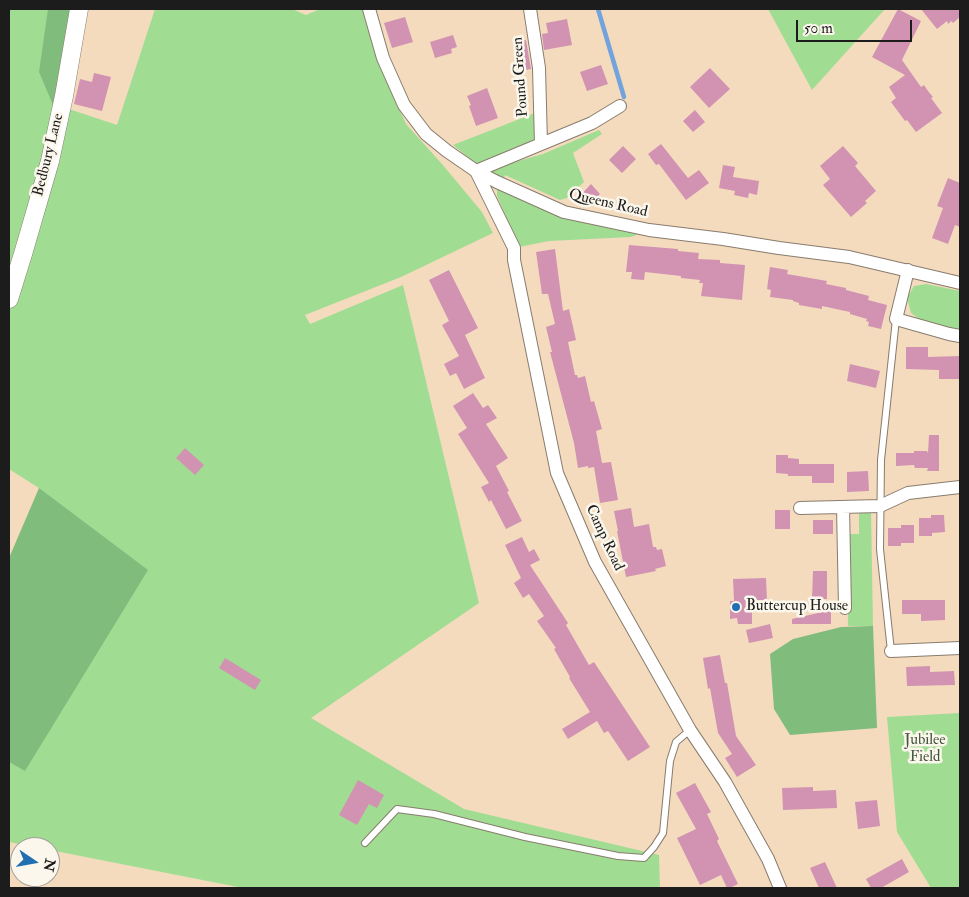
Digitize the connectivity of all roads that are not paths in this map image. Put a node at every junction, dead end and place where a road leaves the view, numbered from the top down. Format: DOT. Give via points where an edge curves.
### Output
graph roads {
  1 [pos="79,9"];
  2 [pos="370,9"];
  3 [pos="530,9"];
  4 [pos="620,106"];
  5 [pos="541,144"];
  6 [pos="476,171"];
  7 [pos="908,270"];
  8 [pos="960,283"];
  9 [pos="9,299"];
  10 [pos="896,320"];
  11 [pos="960,336"];
  12 [pos="960,488"];
  13 [pos="880,506"];
  14 [pos="843,507"];
  15 [pos="800,508"];
  16 [pos="844,608"];
  17 [pos="960,648"];
  18 [pos="891,651"];
  19 [pos="690,730"];
  20 [pos="366,843"];
  21 [pos="780,888"];
  1 -- 9 [label="street, Bedbury Lane" via="50,161"];
  2 -- 6 [label="street, Queens Road" via="382,58 404,105 426,134"];
  3 -- 5 [label="street, Pound Green" via="539,68"];
  4 -- 5 [label="street" via="592,123"];
  5 -- 6 [label="street"];
  6 -- 7 [label="street, Queens Road" via="564,212 650,230 849,256"];
  6 -- 19 [label="street, Camp Road" via="514,248 558,473 595,562"];
  7 -- 8 [label="street, Queens Road"];
  7 -- 10 [label="street"];
  10 -- 11 [label="street"];
  10 -- 13 [label="lane" via="880,460"];
  12 -- 13 [label="street" via="908,493"];
  13 -- 14 [label="street"];
  13 -- 18 [label="lane" via="880,549"];
  14 -- 15 [label="street"];
  14 -- 16 [label="street"];
  17 -- 18 [label="street"];
  19 -- 20 [label="lane" via="676,742 670,760 663,833 644,858 618,856 434,814 397,809"];
  19 -- 21 [label="street, Camp Road" via="725,782 768,859"];
}
